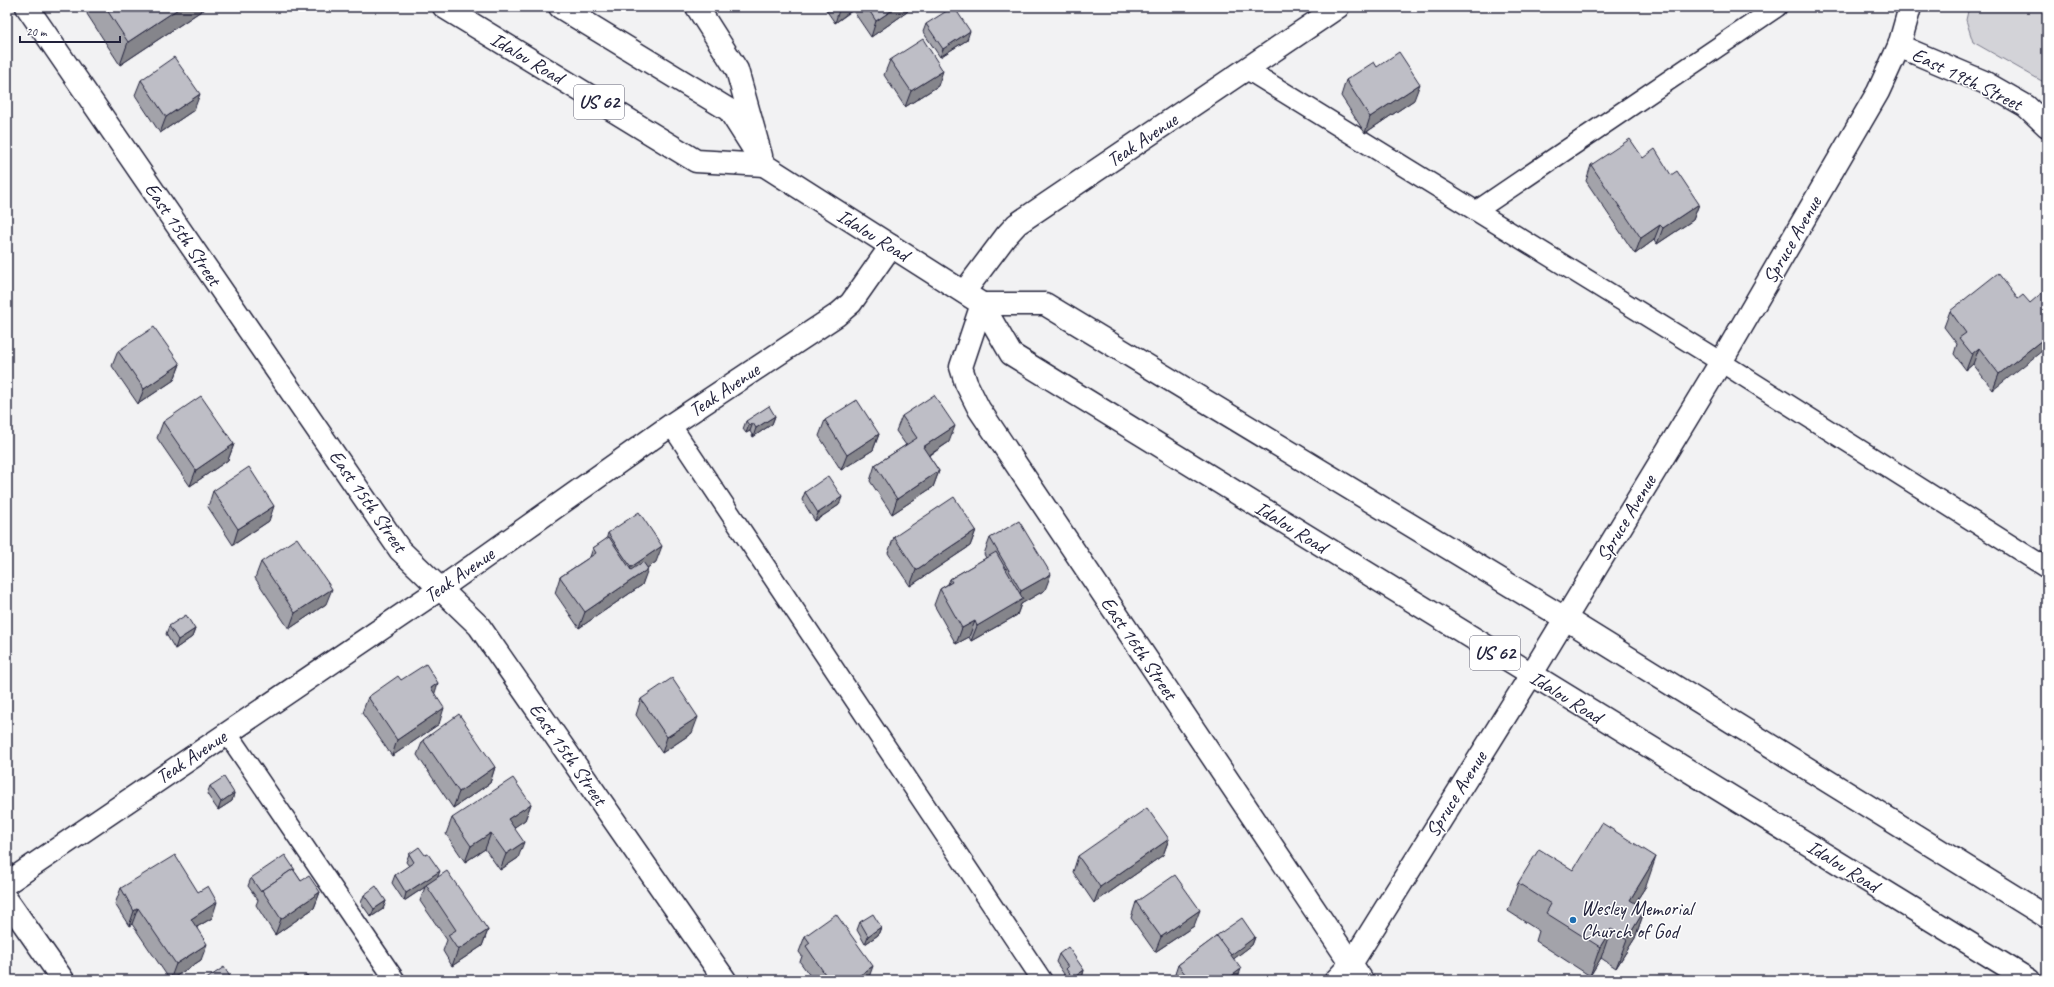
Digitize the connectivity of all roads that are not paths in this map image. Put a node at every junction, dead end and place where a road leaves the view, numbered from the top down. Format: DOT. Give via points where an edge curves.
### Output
graph roads {
  1 [pos="27,7"];
  2 [pos="444,7"];
  3 [pos="560,7"];
  4 [pos="697,7"];
  5 [pos="1338,7"];
  6 [pos="1777,7"];
  7 [pos="1910,7"];
  8 [pos="1899,46"];
  9 [pos="1246,69"];
  10 [pos="2047,126"];
  11 [pos="764,165"];
  12 [pos="1476,212"];
  13 [pos="891,246"];
  14 [pos="964,292"];
  15 [pos="982,304"];
  16 [pos="1720,362"];
  17 [pos="671,425"];
  18 [pos="2047,568"];
  19 [pos="440,589"];
  20 [pos="1566,619"];
  21 [pos="1531,675"];
  22 [pos="227,733"];
  23 [pos="7,883"];
  24 [pos="7,900"];
  25 [pos="2047,917"];
  26 [pos="1356,972"];
  27 [pos="63,980"];
  28 [pos="395,980"];
  29 [pos="725,980"];
  30 [pos="1042,980"];
  31 [pos="1336,980"];
  32 [pos="2029,980"];
  1 -- 19 [label="street, East 15th Street" via="400,550"];
  2 -- 11 [label="street, Idalou Road / US 62" via="696,161"];
  3 -- 11 [label="street, Idalou Road / US 62" via="729,110"];
  4 -- 11 [label="street" via="737,70"];
  5 -- 9 [label="street, Teak Avenue"];
  6 -- 12 [label="lane"];
  7 -- 8 [label="street, East 19th Street"];
  8 -- 10 [label="street, East 19th Street" via="1984,82 2026,106"];
  8 -- 16 [label="street, Spruce Avenue" via="1878,92"];
  9 -- 12 [label="lane"];
  9 -- 14 [label="street, Teak Avenue" via="1017,224"];
  11 -- 13 [label="street, Idalou Road / US 62"];
  12 -- 16 [label="lane"];
  13 -- 14 [label="street, Idalou Road / US 62"];
  13 -- 17 [label="street, Teak Avenue" via="851,303 837,315"];
  14 -- 15 [label="street, Idalou Road / US 62"];
  15 -- 20 [label="street" via="1045,304"];
  15 -- 21 [label="street, Idalou Road / US 62" via="1011,354"];
  15 -- 26 [label="street, East 16th Street" via="961,367 979,409"];
  16 -- 18 [label="lane"];
  16 -- 20 [label="street, Spruce Avenue"];
  17 -- 19 [label="street, Teak Avenue"];
  17 -- 30 [label="lane"];
  19 -- 22 [label="street, Teak Avenue"];
  19 -- 29 [label="street, East 15th Street" via="479,626"];
  20 -- 21 [label="street, Spruce Avenue"];
  20 -- 25 [label="street"];
  21 -- 26 [label="street, Spruce Avenue"];
  21 -- 32 [label="street, Idalou Road / US 62"];
  22 -- 23 [label="street, Teak Avenue"];
  22 -- 28 [label="lane"];
  24 -- 27 [label="street"];
  26 -- 31 [label="street, Spruce Avenue"];
}
